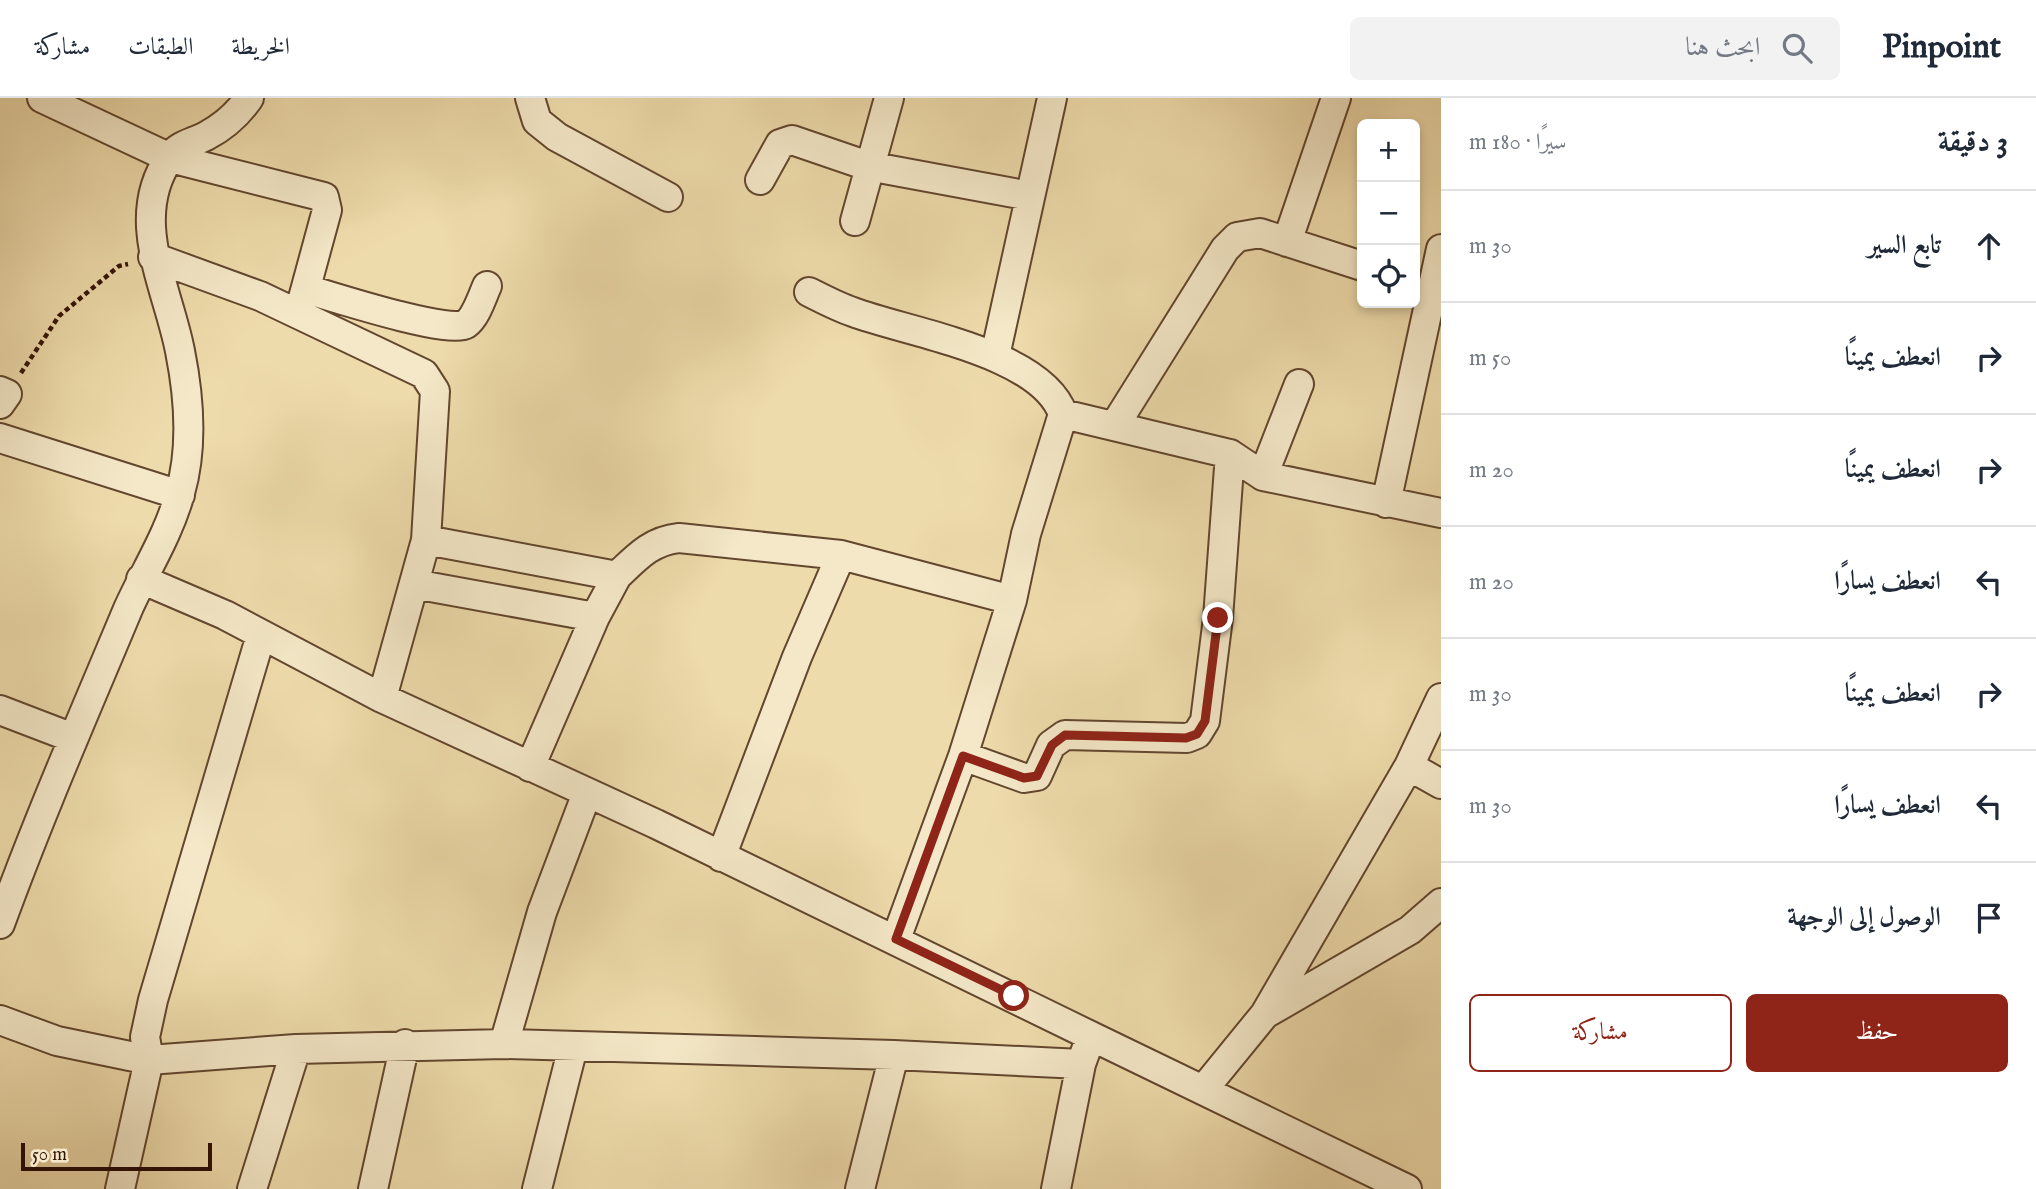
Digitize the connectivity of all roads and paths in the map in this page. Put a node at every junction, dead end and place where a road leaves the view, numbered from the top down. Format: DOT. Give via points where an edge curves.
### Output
graph roads {
  1 [pos="43,98"];
  2 [pos="249,98"];
  3 [pos="530,98"];
  4 [pos="889,98"];
  5 [pos="1052,98"];
  6 [pos="1336,98"];
  7 [pos="170,158"];
  8 [pos="868,166"];
  9 [pos="760,180"];
  10 [pos="1030,196"];
  11 [pos="668,197"];
  12 [pos="856,221"];
  13 [pos="1287,242"];
  14 [pos="153,257"];
  15 [pos="1357,264"];
  16 [pos="1433,270"];
  17 [pos="487,286"];
  18 [pos="808,292"];
  19 [pos="303,301"];
  20 [pos="995,356"];
  21 [pos="1299,384"];
  22 [pos="2,396"];
  23 [pos="1063,414"];
  24 [pos="1115,425"];
  25 [pos="0,438"];
  26 [pos="1230,454"];
  27 [pos="1263,476"];
  28 [pos="180,495"];
  29 [pos="1386,503"];
  30 [pos="1441,513"];
  31 [pos="426,540"];
  32 [pos="841,555"];
  33 [pos="617,576"];
  34 [pos="141,579"];
  35 [pos="414,584"];
  36 [pos="1012,600"];
  37 [pos="594,617"];
  38 [pos="261,635"];
  39 [pos="382,698"];
  40 [pos="1441,698"];
  41 [pos="0,710"];
  42 [pos="73,738"];
  43 [pos="963,756"];
  44 [pos="1409,766"];
  45 [pos="530,767"];
  46 [pos="1441,784"];
  47 [pos="587,793"];
  48 [pos="721,857"];
  49 [pos="10,867"];
  50 [pos="1441,903"];
  51 [pos="0,924"];
  52 [pos="896,939"];
  53 [pos="1265,1014"];
  54 [pos="0,1020"];
  55 [pos="1090,1036"];
  56 [pos="405,1044"];
  57 [pos="505,1044"];
  58 [pos="573,1047"];
  59 [pos="296,1049"];
  60 [pos="894,1055"];
  61 [pos="149,1060"];
  62 [pos="1081,1064"];
  63 [pos="1203,1090"];
  64 [pos="120,1189"];
  65 [pos="252,1189"];
  66 [pos="373,1189"];
  67 [pos="537,1189"];
  68 [pos="860,1189"];
  69 [pos="1056,1189"];
  70 [pos="1407,1189"];
  1 -- 7 [label="street"];
  2 -- 7 [label="street" via="219,129 181,146"];
  3 -- 11 [label="street" via="537,121 557,137"];
  4 -- 8 [label="street"];
  5 -- 10 [label="street"];
  6 -- 13 [label="street"];
  7 -- 14 [label="street" via="152,205"];
  7 -- 19 [label="street" via="324,197 327,210"];
  8 -- 9 [label="street" via="792,140 785,141"];
  8 -- 10 [label="street"];
  8 -- 12 [label="street"];
  10 -- 20 [label="street"];
  13 -- 15 [label="street"];
  13 -- 24 [label="street" via="1260,233 1237,237 1224,249"];
  14 -- 19 [label="street"];
  14 -- 22 [label="path" via="119,266 59,316"];
  14 -- 28 [label="street" via="173,317 187,396 188,438"];
  16 -- 29 [label="street"];
  17 -- 19 [label="street" via="469,321 457,327"];
  18 -- 20 [label="street" via="853,312"];
  19 -- 31 [label="street" via="432,384 435,402"];
  20 -- 23 [label="street" via="1046,388"];
  21 -- 27 [label="street"];
  23 -- 24 [label="street"];
  23 -- 36 [label="street" via="1026,534"];
  24 -- 26 [label="street"];
  25 -- 28 [label="street"];
  26 -- 27 [label="street"];
  26 -- 43 [label="street" via="1218,618 1205,721 1197,734 1186,738 1065,735 1052,745 1037,776 1024,778"];
  27 -- 29 [label="street"];
  28 -- 34 [label="street"];
  29 -- 30 [label="street"];
  31 -- 33 [label="street"];
  31 -- 35 [label="street"];
  32 -- 33 [label="street" via="679,538 650,545"];
  32 -- 36 [label="street"];
  32 -- 48 [label="street"];
  33 -- 37 [label="street"];
  34 -- 38 [label="street"];
  34 -- 42 [label="street"];
  35 -- 37 [label="street"];
  35 -- 39 [label="street"];
  36 -- 43 [label="street"];
  37 -- 45 [label="street"];
  38 -- 39 [label="street"];
  38 -- 61 [label="street" via="153,1000 145,1037"];
  39 -- 45 [label="street"];
  40 -- 44 [label="street"];
  41 -- 42 [label="street"];
  42 -- 49 [label="street"];
  43 -- 52 [label="street"];
  44 -- 46 [label="street"];
  44 -- 53 [label="street"];
  45 -- 47 [label="street"];
  47 -- 48 [label="street"];
  47 -- 57 [label="street" via="542,912"];
  48 -- 52 [label="street"];
  49 -- 51 [label="street"];
  50 -- 53 [label="street" via="1410,930"];
  52 -- 55 [label="street"];
  53 -- 63 [label="street"];
  54 -- 61 [label="street" via="57,1041"];
  55 -- 62 [label="street"];
  55 -- 63 [label="street"];
  56 -- 57 [label="street"];
  56 -- 59 [label="street"];
  56 -- 66 [label="street"];
  57 -- 58 [label="street"];
  58 -- 60 [label="street"];
  58 -- 67 [label="street"];
  59 -- 61 [label="street"];
  59 -- 65 [label="street"];
  60 -- 62 [label="street"];
  60 -- 68 [label="street"];
  61 -- 64 [label="street"];
  62 -- 69 [label="street"];
  63 -- 70 [label="street"];
}
